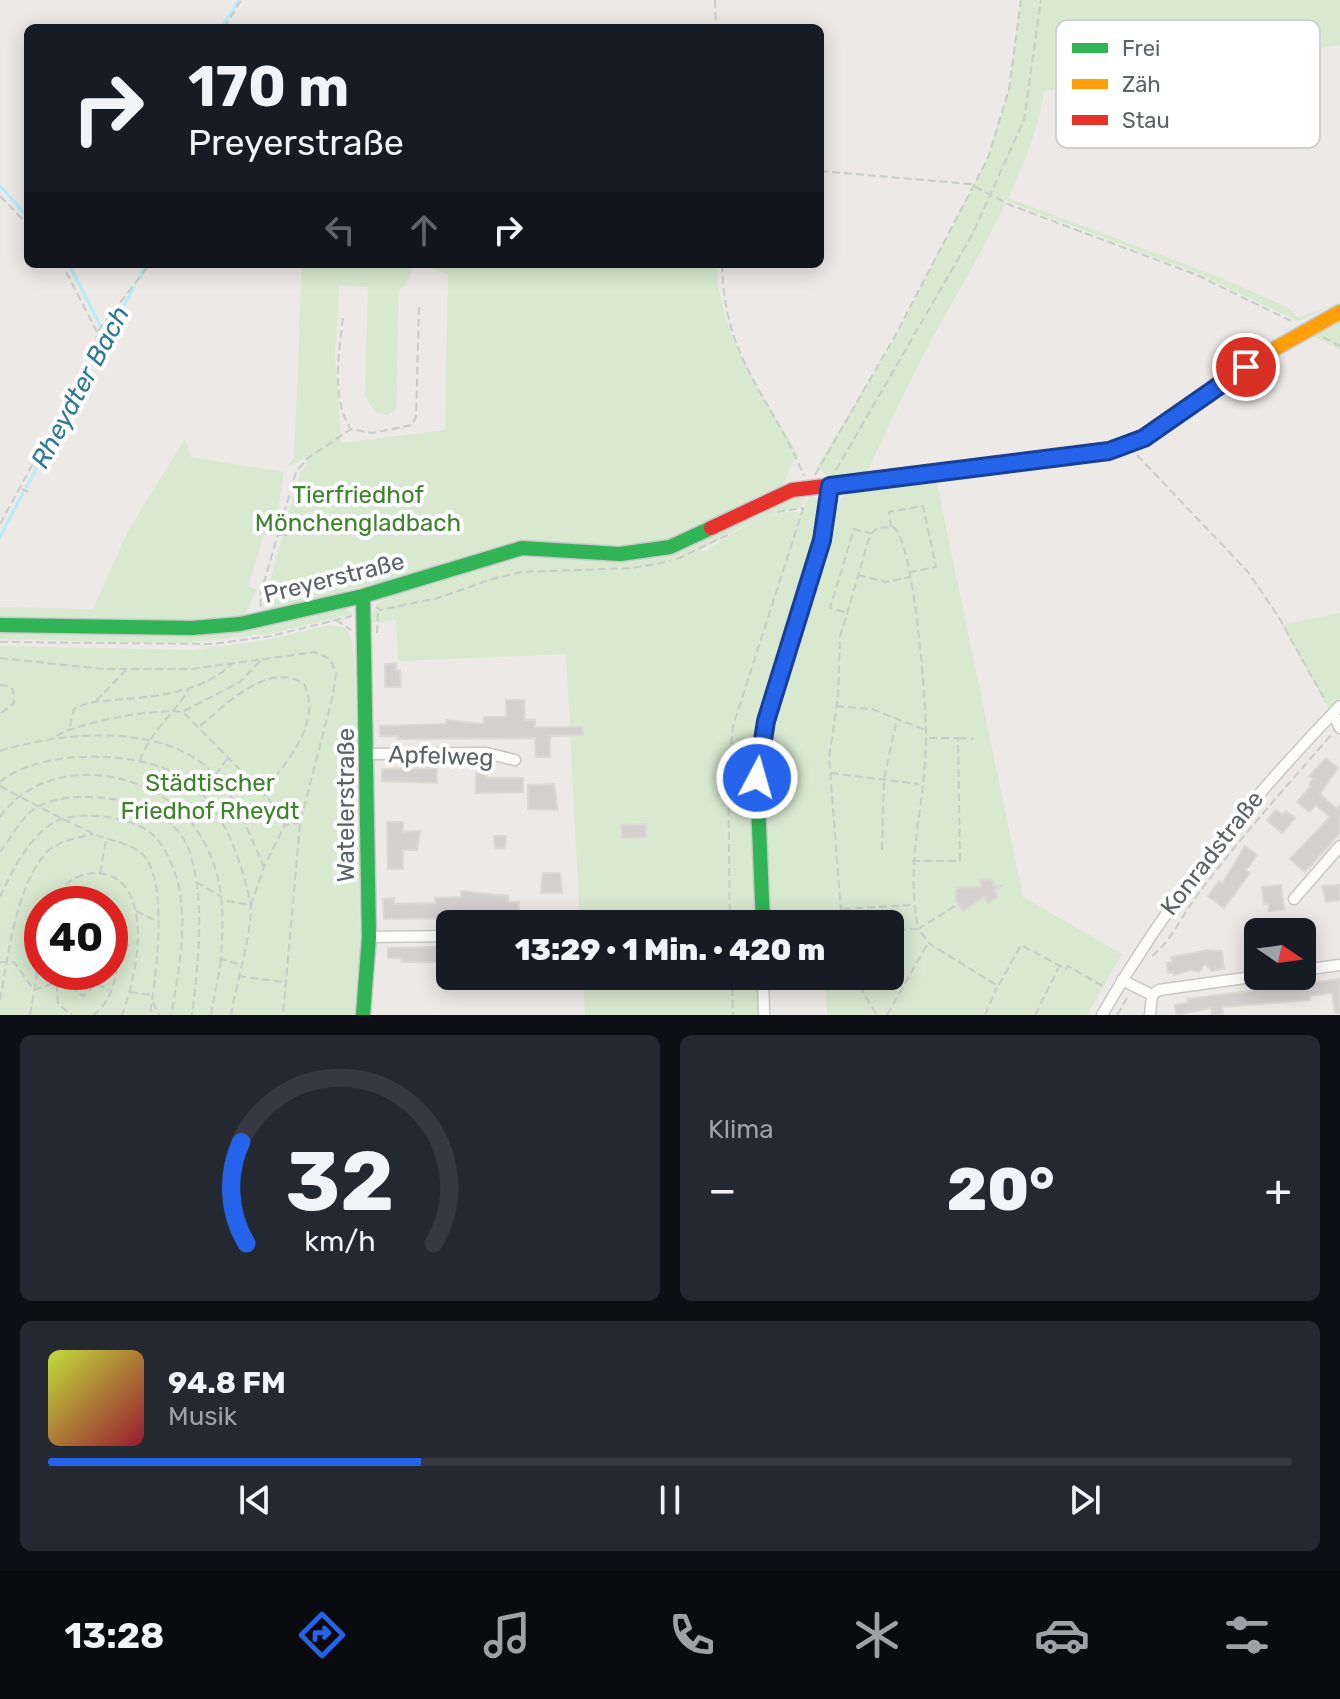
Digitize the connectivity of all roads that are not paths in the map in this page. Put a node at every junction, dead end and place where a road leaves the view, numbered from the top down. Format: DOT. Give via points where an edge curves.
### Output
graph roads {
  1 [pos="1340,312"];
  2 [pos="830,486"];
  3 [pos="363,596"];
  4 [pos="0,625"];
  5 [pos="1336,710"];
  6 [pos="1339,727"];
  7 [pos="368,754"];
  8 [pos="515,760"];
  9 [pos="1340,846"];
  10 [pos="1294,899"];
  11 [pos="762,910"];
  12 [pos="436,936"];
  13 [pos="369,937"];
  14 [pos="1340,965"];
  15 [pos="1316,968"];
  16 [pos="1244,978"];
  17 [pos="1122,980"];
  18 [pos="763,990"];
  19 [pos="1152,995"];
  20 [pos="363,1015"];
  21 [pos="764,1015"];
  22 [pos="1102,1015"];
  23 [pos="1150,1015"];
  1 -- 2 [label="main road, Preyerstraße" via="1128,445"];
  2 -- 3 [label="main road, Preyerstraße" via="780,494 670,547 620,554 522,548"];
  2 -- 11 [label="main road" via="822,540 760,743"];
  3 -- 4 [label="main road, Preyerstraße" via="262,620 192,628"];
  3 -- 7 [label="main road, Watelerstraße"];
  5 -- 6 [label="street"];
  5 -- 17 [label="street, Konradstraße" via="1230,826"];
  7 -- 8 [label="street, Apfelweg" via="486,753"];
  7 -- 13 [label="main road, Watelerstraße"];
  9 -- 10 [label="street"];
  12 -- 13 [label="street"];
  13 -- 20 [label="main road, Watelerstraße"];
  14 -- 15 [label="street"];
  16 -- 19 [label="street"];
  17 -- 19 [label="street"];
  17 -- 22 [label="street, Konradstraße"];
  18 -- 21 [label="street"];
  19 -- 23 [label="street"];
}
